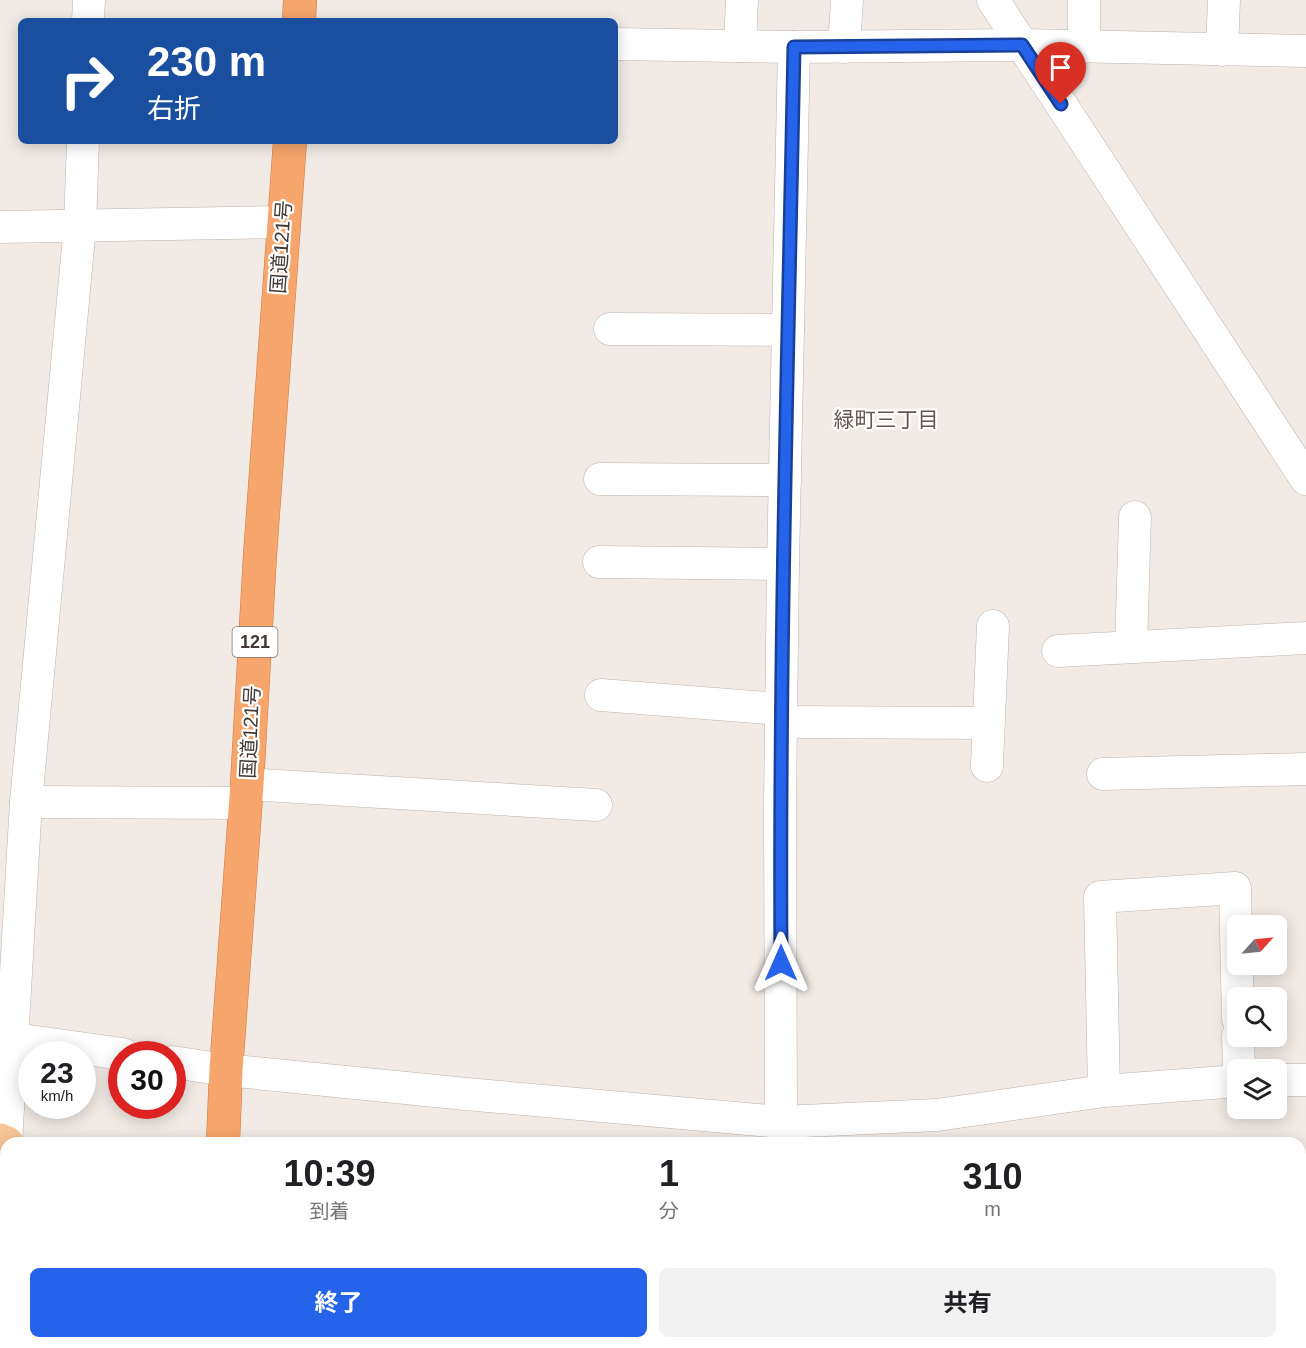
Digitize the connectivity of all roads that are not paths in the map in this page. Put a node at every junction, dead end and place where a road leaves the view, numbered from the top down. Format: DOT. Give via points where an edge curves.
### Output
graph roads {
  1 [pos="89,0"];
  2 [pos="300,0"];
  3 [pos="742,0"];
  4 [pos="847,0"];
  5 [pos="993,0"];
  6 [pos="1084,0"];
  7 [pos="1224,0"];
  8 [pos="88,18"];
  9 [pos="299,18"];
  10 [pos="618,44"];
  11 [pos="1022,45"];
  12 [pos="740,46"];
  13 [pos="1084,46"];
  14 [pos="794,47"];
  15 [pos="844,47"];
  16 [pos="1222,50"];
  17 [pos="1306,51"];
  18 [pos="83,144"];
  19 [pos="290,144"];
  20 [pos="283,222"];
  21 [pos="80,226"];
  22 [pos="0,227"];
  23 [pos="610,329"];
  24 [pos="788,330"];
  25 [pos="600,478"];
  26 [pos="1306,479"];
  27 [pos="784,480"];
  28 [pos="1135,517"];
  29 [pos="599,562"];
  30 [pos="783,564"];
  31 [pos="993,626"];
  32 [pos="1306,638"];
  33 [pos="1131,647"];
  34 [pos="1058,651"];
  35 [pos="601,695"];
  36 [pos="781,715"];
  37 [pos="988,723"];
  38 [pos="987,766"];
  39 [pos="1306,769"];
  40 [pos="1103,774"];
  41 [pos="246,794"];
  42 [pos="26,802"];
  43 [pos="596,805"];
  44 [pos="1237,987"];
  45 [pos="6,1037"];
  46 [pos="108,1052"];
  47 [pos="186,1064"];
  48 [pos="226,1070"];
  49 [pos="1287,1080"];
  50 [pos="1306,1080"];
  51 [pos="1227,1082"];
  52 [pos="1104,1091"];
  53 [pos="781,1122"];
  54 [pos="6,1137"];
  55 [pos="223,1137"];
  1 -- 8 [label="street"];
  2 -- 9 [label="highway"];
  3 -- 12 [label="street"];
  4 -- 15 [label="street"];
  5 -- 11 [label="street"];
  6 -- 13 [label="street"];
  7 -- 16 [label="street"];
  10 -- 12 [label="street"];
  11 -- 13 [label="street"];
  11 -- 15 [label="street"];
  11 -- 26 [label="street"];
  12 -- 14 [label="street"];
  13 -- 16 [label="street"];
  14 -- 15 [label="street"];
  14 -- 24 [label="street"];
  16 -- 17 [label="street"];
  18 -- 21 [label="street"];
  19 -- 20 [label="highway, 国道121号 / 121"];
  20 -- 21 [label="street"];
  20 -- 41 [label="highway, 国道121号 / 121"];
  21 -- 22 [label="street"];
  21 -- 42 [label="street"];
  23 -- 24 [label="street"];
  24 -- 27 [label="street"];
  25 -- 27 [label="street"];
  27 -- 30 [label="street"];
  28 -- 33 [label="street"];
  29 -- 30 [label="street"];
  30 -- 36 [label="street"];
  31 -- 37 [label="street"];
  32 -- 33 [label="street"];
  33 -- 34 [label="street"];
  35 -- 36 [label="street"];
  36 -- 37 [label="street"];
  36 -- 53 [label="street"];
  37 -- 38 [label="street"];
  39 -- 40 [label="street"];
  41 -- 42 [label="street"];
  41 -- 43 [label="street"];
  41 -- 48 [label="highway, 国道121号 / 121"];
  42 -- 45 [label="street"];
  44 -- 52 [label="street" via="1235,888 1100,897"];
  45 -- 46 [label="street"];
  45 -- 54 [label="street"];
  47 -- 48 [label="street"];
  48 -- 53 [label="street"];
  48 -- 55 [label="highway, 国道121号 / 121"];
  49 -- 50 [label="street"];
  51 -- 52 [label="street"];
  52 -- 53 [label="street" via="937,1115"];
}
